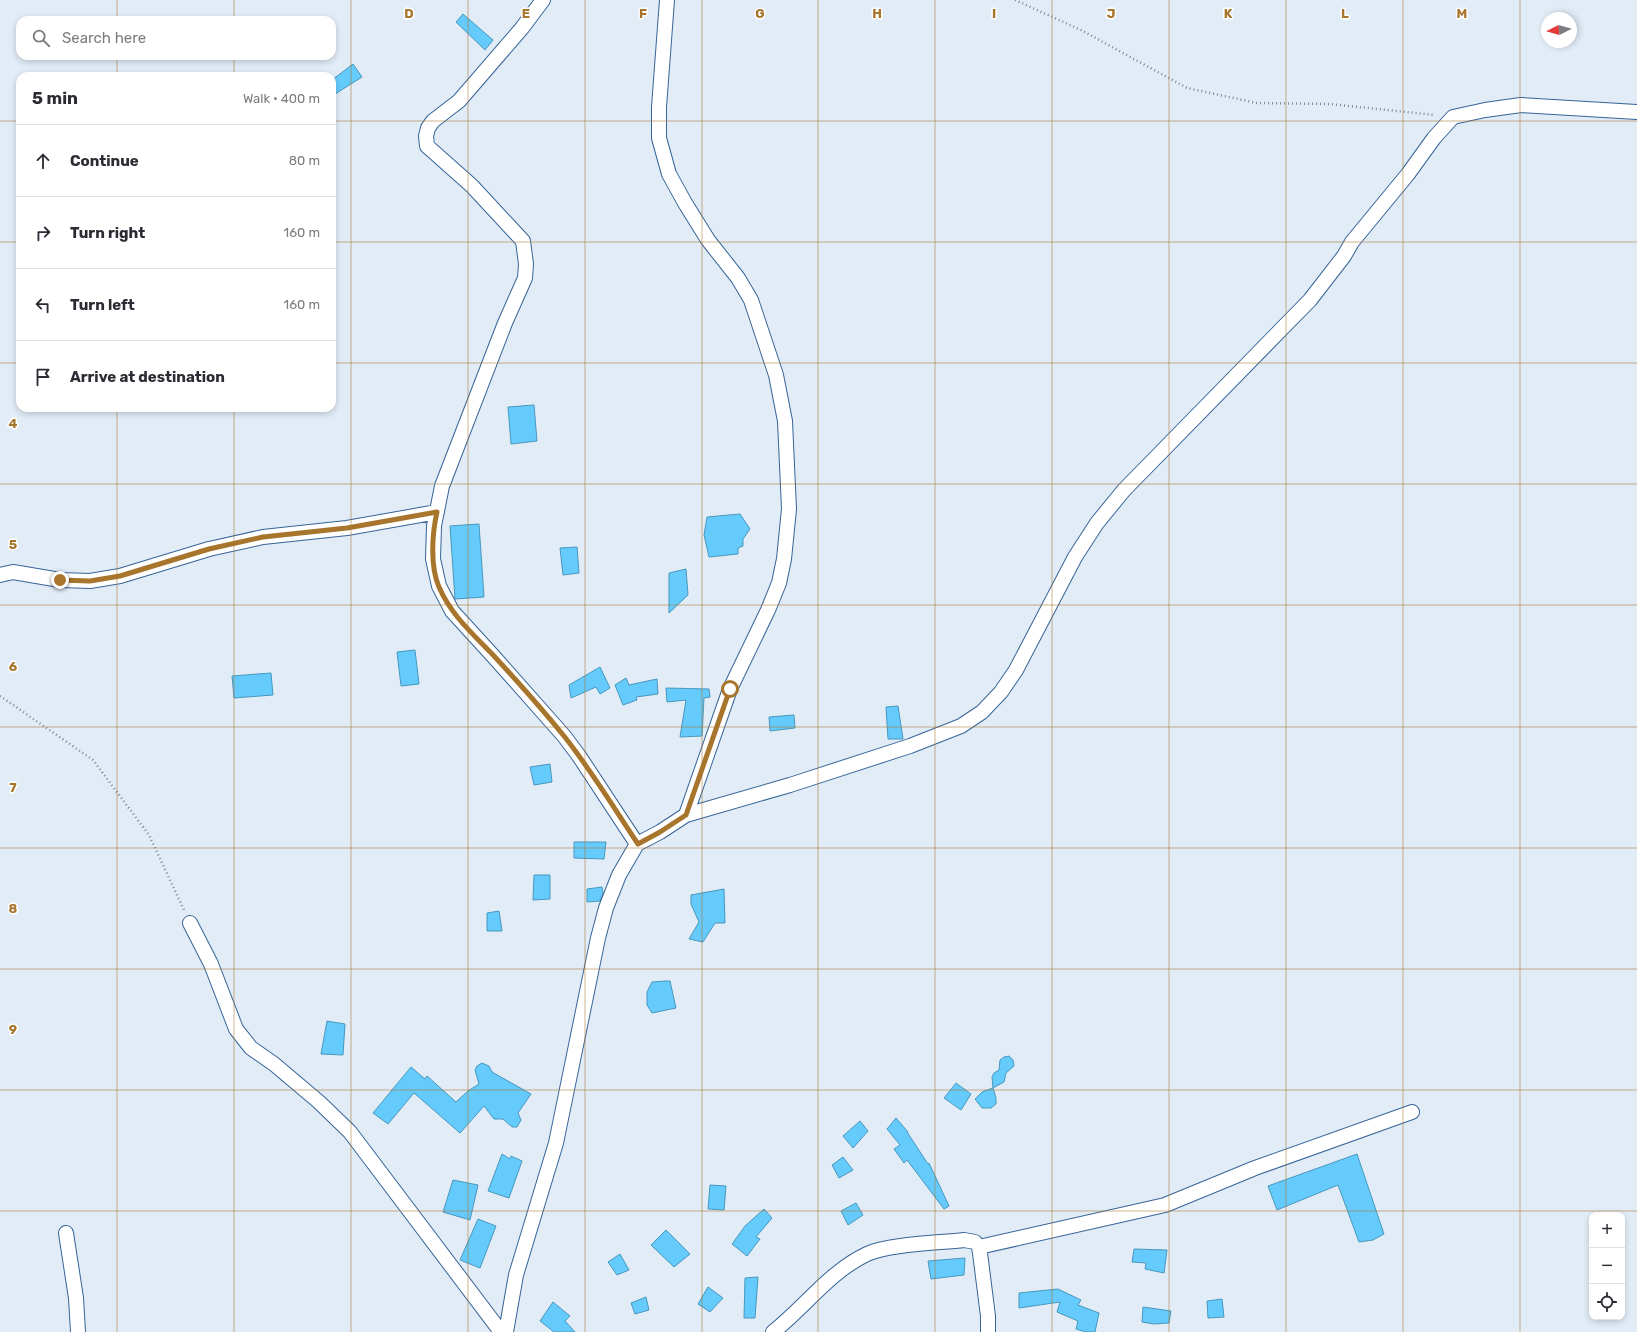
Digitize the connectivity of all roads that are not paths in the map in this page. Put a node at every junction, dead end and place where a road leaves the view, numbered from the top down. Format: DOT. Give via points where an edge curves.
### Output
graph roads {
  1 [pos="543,0"];
  2 [pos="667,0"];
  3 [pos="1637,112"];
  4 [pos="437,512"];
  5 [pos="0,575"];
  6 [pos="686,815"];
  7 [pos="638,844"];
  8 [pos="190,923"];
  9 [pos="1412,1112"];
  10 [pos="66,1233"];
  11 [pos="979,1247"];
  12 [pos="78,1332"];
  13 [pos="501,1332"];
  14 [pos="506,1332"];
  15 [pos="773,1332"];
  16 [pos="988,1332"];
  1 -- 4 [label="street" via="459,101 433,121 426,136 427,146 472,186 524,242 526,264 525,278 442,486"];
  2 -- 6 [label="street" via="659,138 669,174 684,203 751,300 776,375 784,421 789,509 779,583 730,689"];
  3 -- 6 [label="street" via="1521,105 1453,117 1352,242 1310,300 1124,490 1097,523 1075,558 1016,670 1001,692 982,712 961,726 910,746"];
  4 -- 5 [label="street" via="347,528 263,537 209,549 120,576 90,581 60,580 13,572"];
  4 -- 7 [label="street" via="434,526 434,559 438,586 452,611 564,736"];
  6 -- 7 [label="street"];
  7 -- 14 [label="street" via="619,875 606,908 556,1143 516,1275"];
  8 -- 13 [label="street" via="211,964 236,1029 251,1048 320,1102 350,1132"];
  9 -- 11 [label="street" via="1255,1168 1166,1205"];
  10 -- 12 [label="street" via="76,1298"];
  11 -- 15 [label="street" via="975,1242 964,1240 890,1248 868,1254 835,1274 790,1319"];
  11 -- 16 [label="street"];
}
